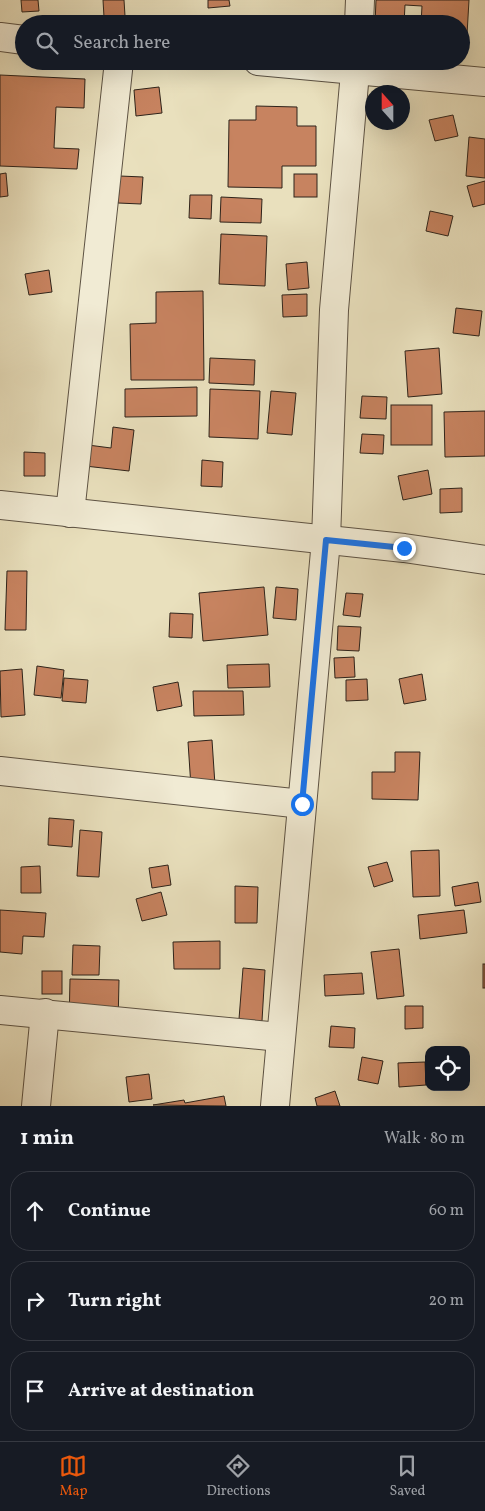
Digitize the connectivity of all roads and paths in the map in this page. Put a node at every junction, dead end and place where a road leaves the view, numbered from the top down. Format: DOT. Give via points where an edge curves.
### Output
graph roads {
  1 [pos="360,0"];
  2 [pos="359,15"];
  3 [pos="0,38"];
  4 [pos="15,39"];
  5 [pos="118,70"];
  6 [pos="356,70"];
  7 [pos="388,70"];
  8 [pos="485,82"];
  9 [pos="0,505"];
  10 [pos="70,512"];
  11 [pos="326,540"];
  12 [pos="485,560"];
  13 [pos="0,771"];
  14 [pos="302,804"];
  15 [pos="0,1010"];
  16 [pos="45,1013"];
  17 [pos="280,1037"];
  18 [pos="36,1106"];
  19 [pos="275,1106"];
  1 -- 2 [label="street"];
  3 -- 4 [label="street"];
  5 -- 10 [label="street"];
  6 -- 11 [label="street" via="334,310"];
  7 -- 8 [label="street"];
  9 -- 10 [label="street"];
  10 -- 11 [label="street"];
  11 -- 12 [label="street"];
  11 -- 14 [label="street"];
  13 -- 14 [label="street"];
  14 -- 17 [label="street"];
  15 -- 16 [label="street"];
  16 -- 17 [label="street"];
  16 -- 18 [label="street"];
  17 -- 19 [label="street"];
}
